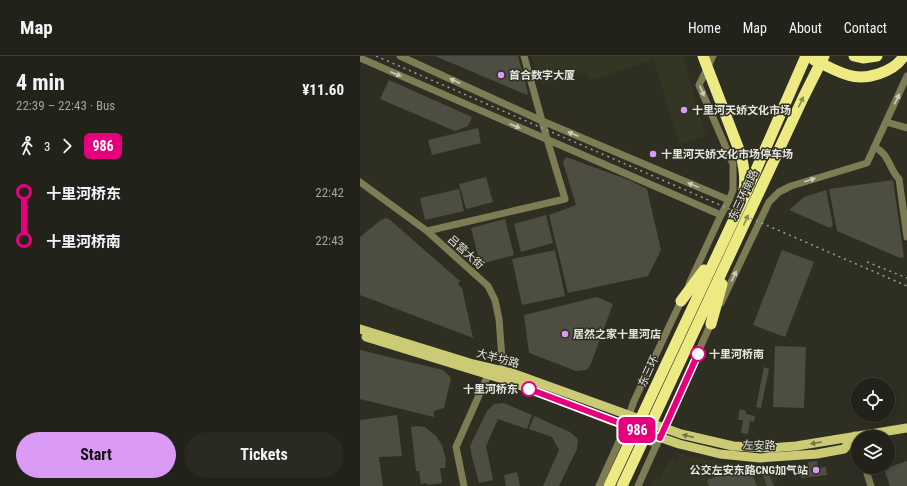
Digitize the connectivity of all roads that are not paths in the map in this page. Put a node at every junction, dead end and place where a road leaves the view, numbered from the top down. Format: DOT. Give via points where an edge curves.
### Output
graph roads {
  1 [pos="400,56"];
  2 [pos="524,56"];
  3 [pos="703,56"];
  4 [pos="713,56"];
  5 [pos="805,56"];
  6 [pos="824,56"];
  7 [pos="854,56"];
  8 [pos="877,56"];
  9 [pos="904,56"];
  10 [pos="360,58"];
  11 [pos="907,76"];
  12 [pos="543,121"];
  13 [pos="886,122"];
  14 [pos="907,128"];
  15 [pos="547,139"];
  16 [pos="874,147"];
  17 [pos="360,182"];
  18 [pos="729,200"];
  19 [pos="742,202"];
  20 [pos="721,215"];
  21 [pos="427,231"];
  22 [pos="907,237"];
  23 [pos="718,251"];
  24 [pos="729,255"];
  25 [pos="681,302"];
  26 [pos="711,324"];
  27 [pos="360,329"];
  28 [pos="360,336"];
  29 [pos="503,371"];
  30 [pos="488,375"];
  31 [pos="632,405"];
  32 [pos="629,416"];
  33 [pos="666,424"];
  34 [pos="624,428"];
  35 [pos="907,428"];
  36 [pos="894,430"];
  37 [pos="851,437"];
  38 [pos="851,440"];
  39 [pos="658,441"];
  40 [pos="867,474"];
  41 [pos="464,486"];
  42 [pos="598,486"];
  43 [pos="609,486"];
  44 [pos="622,486"];
  45 [pos="638,486"];
  46 [pos="871,486"];
  12 -- 1 [label="street, one-way"];
  2 -- 12 [label="street"];
  3 -- 19 [label="highway" via="745,169"];
  4 -- 18 [label="street, one-way" via="699,85 733,164"];
  5 -- 9 [label="highway" via="849,76 861,77 889,69"];
  5 -- 19 [label="highway, 东三环南路"];
  24 -- 6 [label="highway, 东三环南路, one-way"];
  7 -- 8 [label="highway"];
  10 -- 15 [label="street, one-way"];
  13 -- 11 [label="street, one-way"];
  12 -- 15 [label="street"];
  18 -- 12 [label="street, one-way"];
  13 -- 14 [label="street"];
  13 -- 16 [label="street"];
  15 -- 20 [label="street"];
  15 -- 21 [label="street" via="565,199"];
  16 -- 22 [label="street" via="881,150 899,180"];
  26 -- 16 [label="street, one-way" via="769,202 790,186 867,163"];
  17 -- 21 [label="street, 吕营大街"];
  18 -- 20 [label="street"];
  19 -- 23 [label="highway, 东三环"];
  20 -- 25 [label="street"];
  21 -- 29 [label="street, 吕营大街" via="491,290 499,318"];
  23 -- 25 [label="highway"];
  23 -- 43 [label="highway, 东三环"];
  24 -- 26 [label="highway"];
  24 -- 44 [label="highway, 东三环南路"];
  25 -- 31 [label="street"];
  26 -- 33 [label="street"];
  27 -- 29 [label="main road, 大羊坊路"];
  28 -- 30 [label="main road, 大羊坊路"];
  29 -- 32 [label="main road, 大羊坊路"];
  30 -- 34 [label="main road, 大羊坊路" via="509,381"];
  30 -- 41 [label="street" via="456,447"];
  31 -- 32 [label="street"];
  31 -- 33 [label="street"];
  32 -- 33 [label="main road, 大羊坊路"];
  32 -- 34 [label="street"];
  37 -- 33 [label="main road, 左安路, one-way" via="796,446 758,448 713,442"];
  33 -- 39 [label="street"];
  34 -- 39 [label="main road, 大羊坊路"];
  34 -- 42 [label="street"];
  35 -- 36 [label="main road, 左安路"];
  38 -- 39 [label="main road, 左安路" via="844,448 804,455 760,458 720,454"];
  39 -- 45 [label="street"];
  40 -- 46 [label="street"];
}
